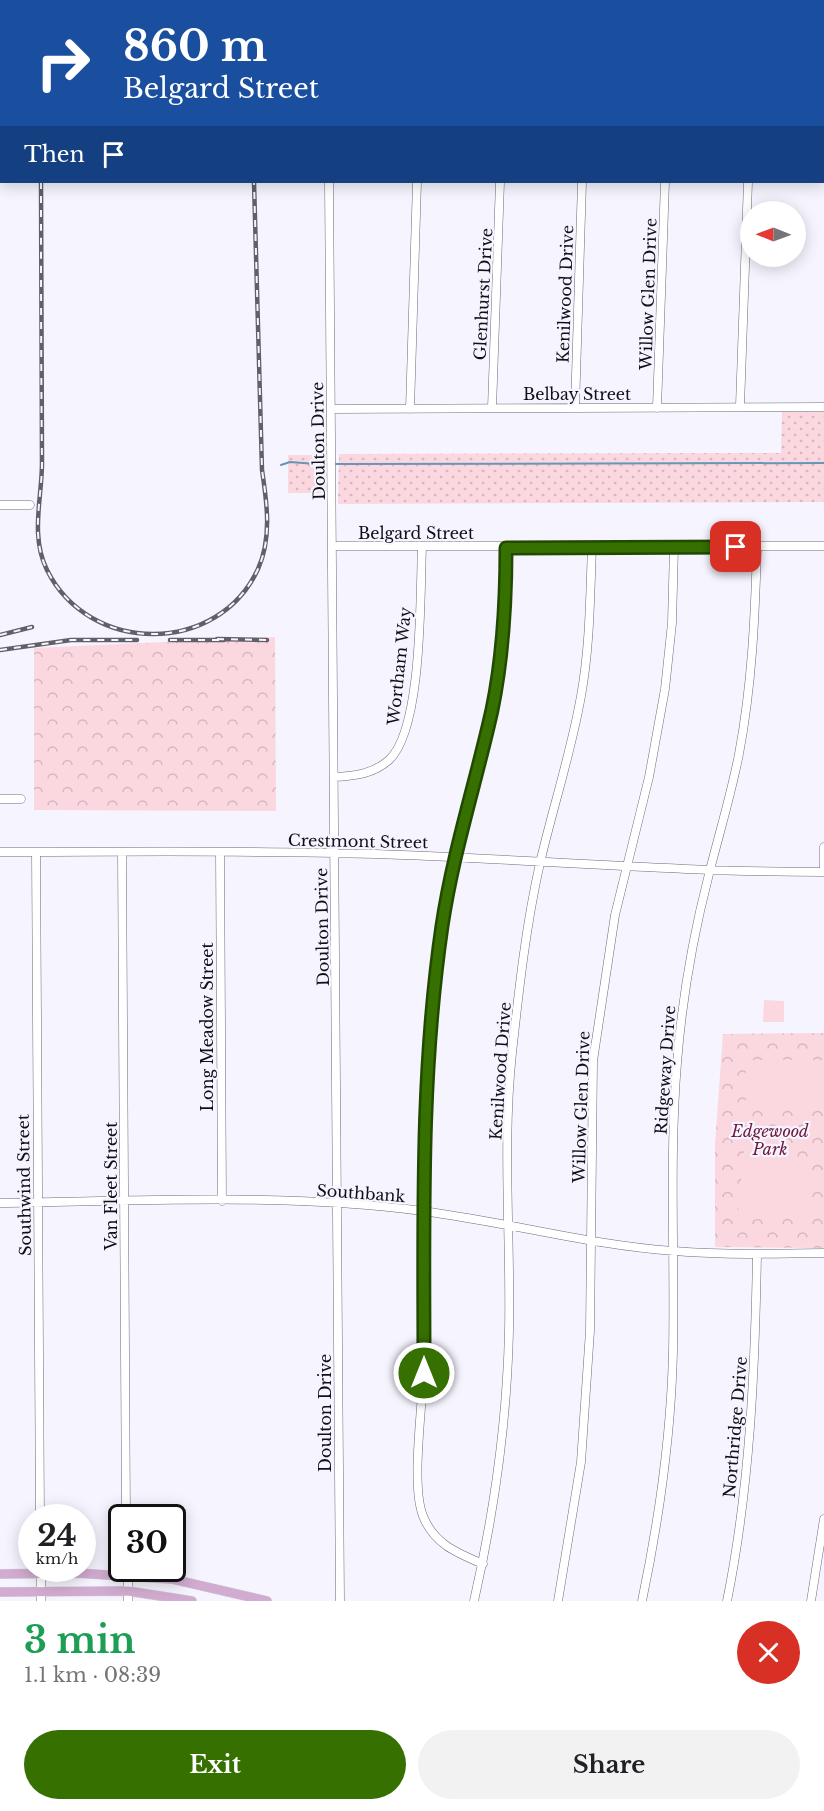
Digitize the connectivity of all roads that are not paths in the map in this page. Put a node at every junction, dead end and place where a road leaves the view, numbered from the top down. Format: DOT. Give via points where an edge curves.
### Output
graph roads {
  1 [pos="329,183"];
  2 [pos="417,183"];
  3 [pos="500,183"];
  4 [pos="582,183"];
  5 [pos="665,183"];
  6 [pos="748,183"];
  7 [pos="740,406"];
  8 [pos="824,407"];
  9 [pos="492,408"];
  10 [pos="575,408"];
  11 [pos="657,408"];
  12 [pos="331,409"];
  13 [pos="410,409"];
  14 [pos="0,505"];
  15 [pos="30,505"];
  16 [pos="332,546"];
  17 [pos="422,546"];
  18 [pos="824,546"];
  19 [pos="592,547"];
  20 [pos="674,547"];
  21 [pos="757,547"];
  22 [pos="506,548"];
  23 [pos="334,777"];
  24 [pos="0,799"];
  25 [pos="21,799"];
  26 [pos="824,847"];
  27 [pos="0,852"];
  28 [pos="36,852"];
  29 [pos="220,852"];
  30 [pos="122,853"];
  31 [pos="335,853"];
  32 [pos="454,857"];
  33 [pos="540,863"];
  34 [pos="625,867"];
  35 [pos="709,872"];
  36 [pos="824,872"];
  37 [pos="222,1201"];
  38 [pos="0,1203"];
  39 [pos="38,1203"];
  40 [pos="125,1203"];
  41 [pos="338,1203"];
  42 [pos="423,1211"];
  43 [pos="509,1226"];
  44 [pos="591,1240"];
  45 [pos="674,1251"];
  46 [pos="824,1253"];
  47 [pos="757,1254"];
  48 [pos="40,1504"];
  49 [pos="126,1504"];
  50 [pos="824,1519"];
  51 [pos="483,1564"];
  52 [pos="18,1573"];
  53 [pos="0,1574"];
  54 [pos="186,1582"];
  55 [pos="0,1592"];
  56 [pos="41,1596"];
  57 [pos="128,1596"];
  58 [pos="192,1601"];
  59 [pos="267,1601"];
  60 [pos="340,1601"];
  61 [pos="474,1601"];
  62 [pos="558,1601"];
  63 [pos="642,1601"];
  64 [pos="727,1601"];
  65 [pos="811,1601"];
  1 -- 12 [label="street, Doulton Drive"];
  2 -- 13 [label="street"];
  3 -- 9 [label="street, Glenhurst Drive"];
  4 -- 10 [label="street, Kenilwood Drive"];
  5 -- 11 [label="street, Willow Glen Drive"];
  6 -- 7 [label="street"];
  7 -- 8 [label="street, Belbay Street"];
  7 -- 11 [label="street, Belbay Street"];
  9 -- 10 [label="street, Belbay Street"];
  9 -- 13 [label="street, Belbay Street"];
  10 -- 11 [label="street, Belbay Street"];
  12 -- 13 [label="street, Belbay Street"];
  12 -- 16 [label="street, Doulton Drive"];
  14 -- 15 [label="street"];
  16 -- 17 [label="street, Belgard Street"];
  16 -- 23 [label="street, Doulton Drive"];
  17 -- 22 [label="street, Belgard Street"];
  17 -- 23 [label="street, Wortham Way" via="414,682 406,734 391,759 381,766 356,776"];
  18 -- 21 [label="street, Belgard Street"];
  19 -- 20 [label="street, Belgard Street"];
  19 -- 22 [label="street, Belgard Street"];
  19 -- 33 [label="street, Kenilwood Drive" via="590,621 581,695"];
  20 -- 21 [label="street, Belgard Street"];
  20 -- 34 [label="street, Willow Glen Drive" via="665,689 649,777"];
  21 -- 35 [label="street, Ridgeway Drive" via="749,692 732,783"];
  22 -- 32 [label="street" via="497,681"];
  23 -- 31 [label="street, Doulton Drive"];
  24 -- 25 [label="street"];
  26 -- 36 [label="street"];
  27 -- 28 [label="street, Crestmont Street"];
  28 -- 30 [label="street, Crestmont Street"];
  28 -- 39 [label="street, Southwind Street"];
  29 -- 30 [label="street, Crestmont Street"];
  29 -- 31 [label="street, Crestmont Street"];
  29 -- 37 [label="street, Long Meadow Street"];
  30 -- 40 [label="street, Van Fleet Street"];
  31 -- 32 [label="street, Crestmont Street"];
  31 -- 41 [label="street, Doulton Drive"];
  32 -- 33 [label="street, Crestmont Street"];
  32 -- 42 [label="street" via="427,1053"];
  33 -- 34 [label="street, Crestmont Street"];
  33 -- 43 [label="street, Kenilwood Drive" via="521,972 512,1057"];
  34 -- 35 [label="street, Crestmont Street"];
  34 -- 44 [label="street, Willow Glen Drive" via="593,1061"];
  35 -- 36 [label="street, Crestmont Street"];
  35 -- 45 [label="street, Ridgeway Drive" via="685,991 676,1065"];
  37 -- 40 [label="street, Southbank"];
  37 -- 41 [label="street, Southbank"];
  38 -- 39 [label="street, Southbank"];
  39 -- 40 [label="street, Southbank"];
  39 -- 48 [label="street, Southwind Street"];
  40 -- 49 [label="street, Van Fleet Street"];
  41 -- 42 [label="street, Southbank"];
  41 -- 60 [label="street, Doulton Drive"];
  42 -- 43 [label="street, Southbank"];
  42 -- 51 [label="street" via="424,1392 418,1497 434,1536 452,1551"];
  43 -- 44 [label="street, Southbank"];
  43 -- 51 [label="street, Kenilwood Drive" via="509,1333 503,1433"];
  44 -- 45 [label="street, Southbank"];
  44 -- 62 [label="street, Willow Glen Drive" via="590,1332 581,1462"];
  45 -- 47 [label="street, Southbank"];
  45 -- 63 [label="street, Ridgeway Drive" via="673,1355 664,1458"];
  46 -- 47 [label="street, Southbank"];
  47 -- 64 [label="street, Northridge Drive" via="755,1368 745,1484"];
  50 -- 65 [label="street"];
  51 -- 61 [label="street, Kenilwood Drive"];
  52 -- 53 [label="main road"];
  54 -- 59 [label="main road"];
  55 -- 56 [label="main road"];
  56 -- 57 [label="main road"];
  57 -- 58 [label="main road"];
}
